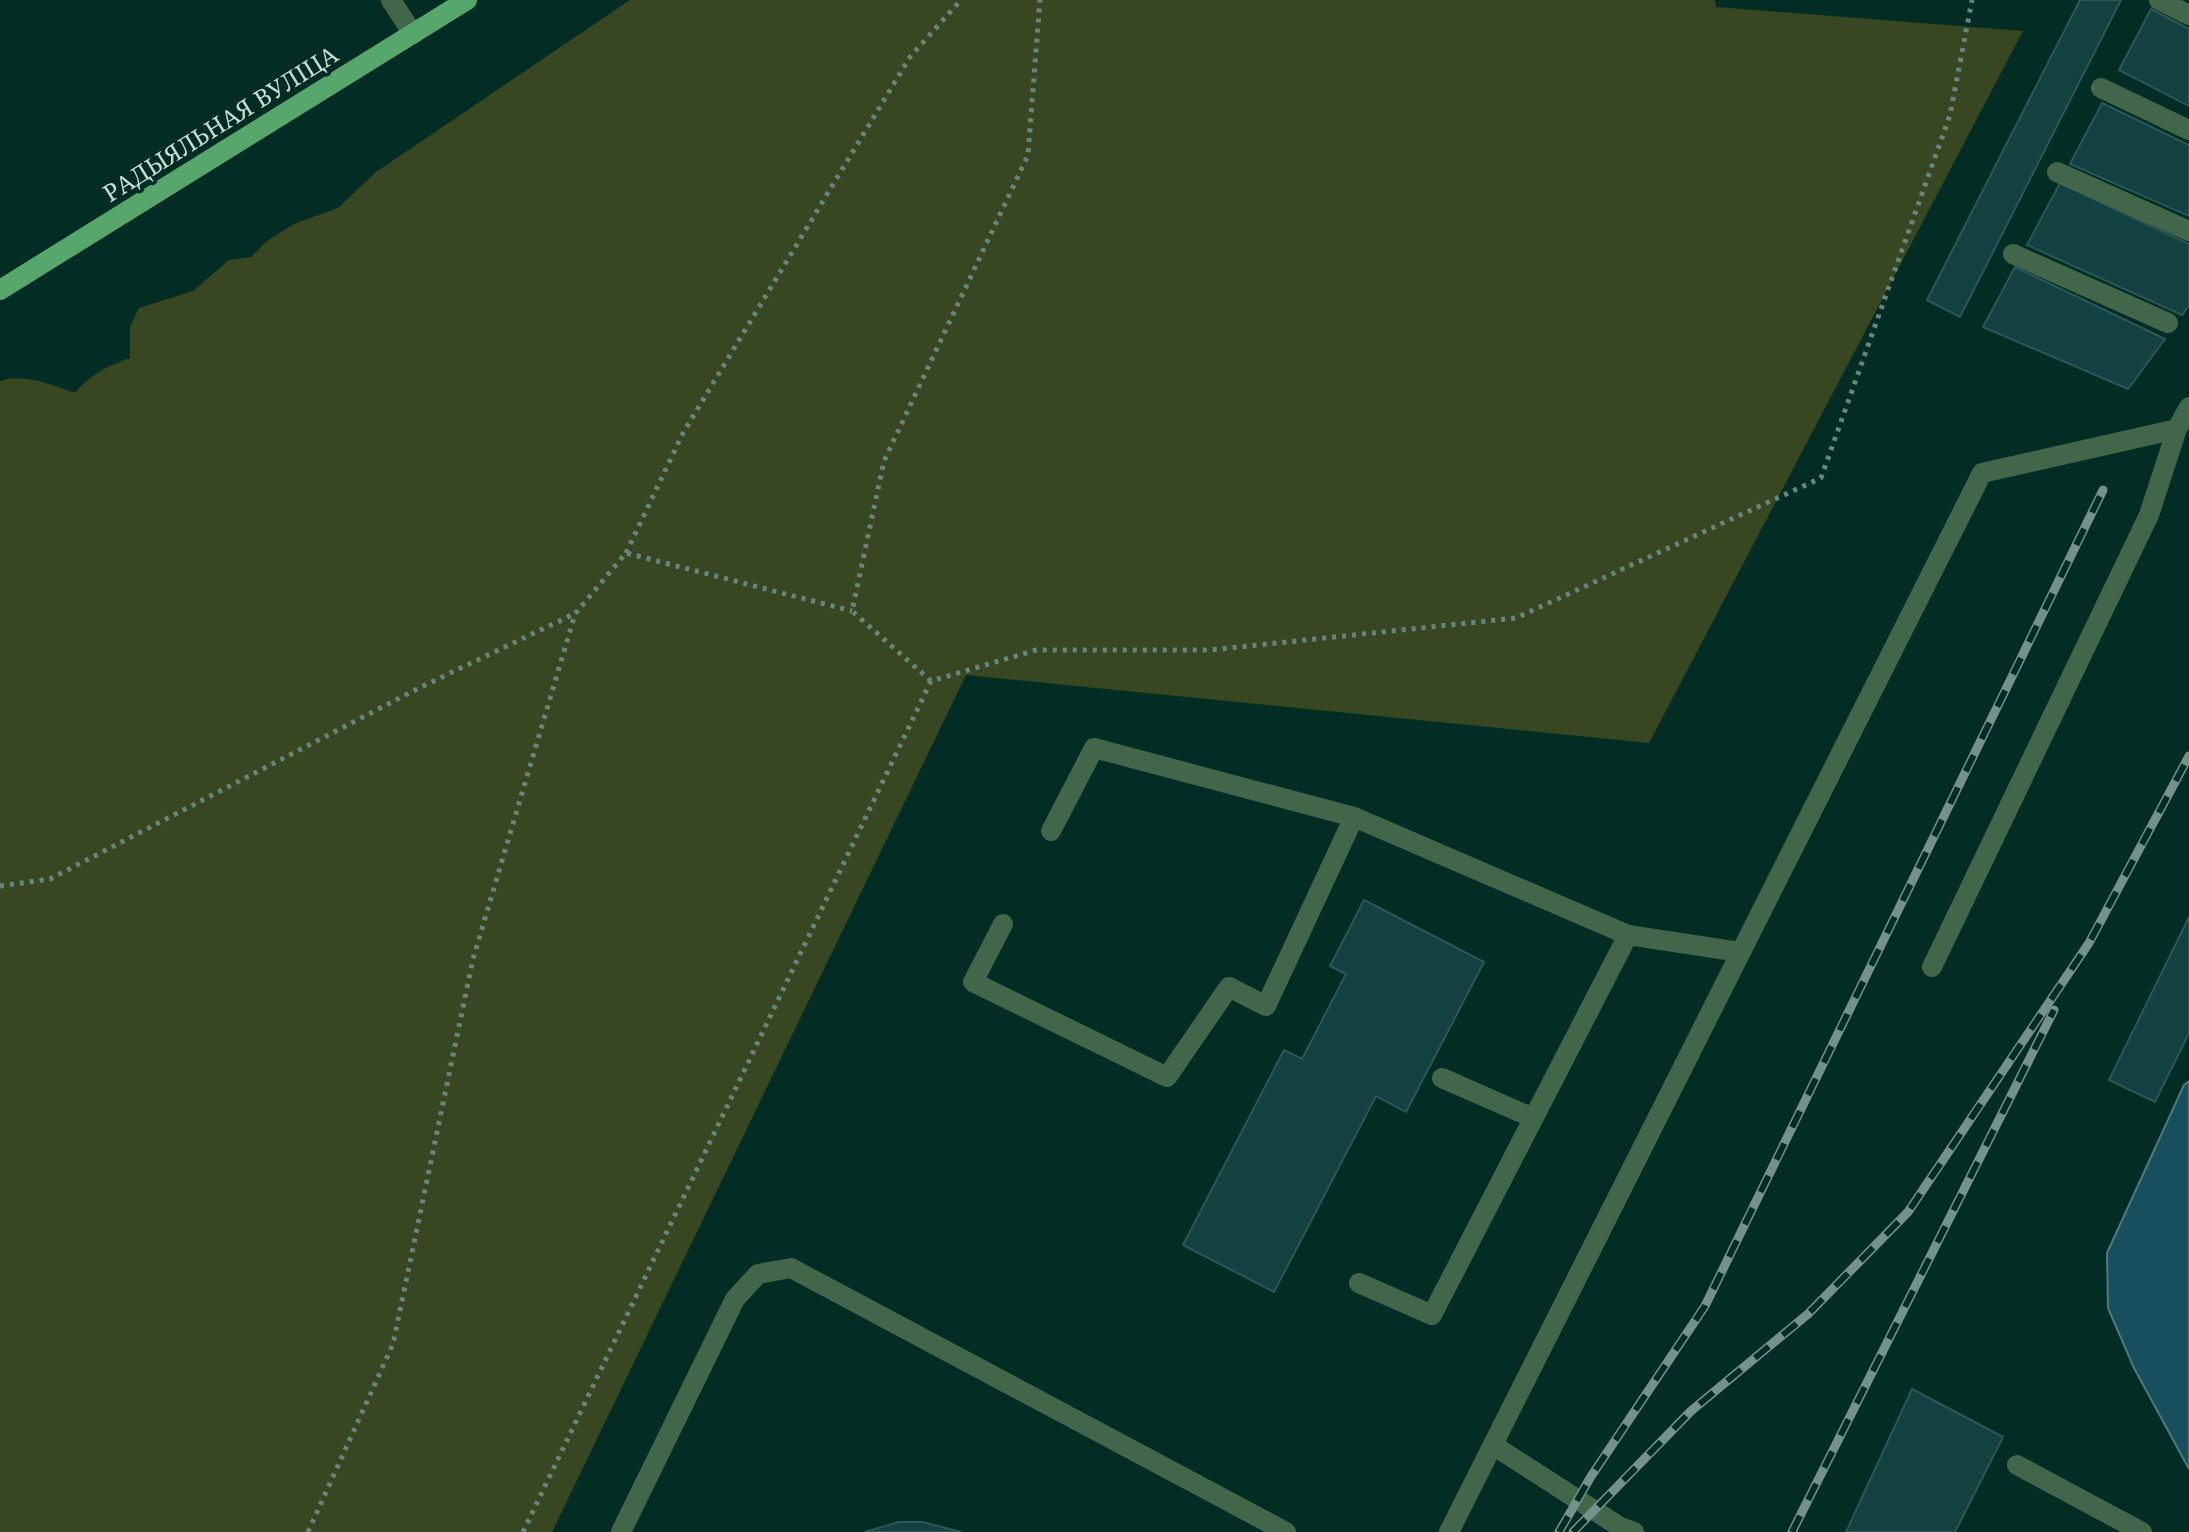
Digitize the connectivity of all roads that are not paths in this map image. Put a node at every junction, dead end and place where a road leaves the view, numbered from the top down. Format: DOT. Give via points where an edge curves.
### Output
graph roads {
  1 [pos="391,0"];
  2 [pos="467,0"];
  3 [pos="2159,0"];
  4 [pos="2189,15"];
  5 [pos="413,34"];
  6 [pos="2101,88"];
  7 [pos="2189,130"];
  8 [pos="2057,172"];
  9 [pos="2189,231"];
  10 [pos="2013,254"];
  11 [pos="0,290"];
  12 [pos="2168,323"];
  13 [pos="2189,407"];
  14 [pos="2177,429"];
  15 [pos="1354,817"];
  16 [pos="1051,831"];
  17 [pos="1003,924"];
  18 [pos="1628,935"];
  19 [pos="1740,952"];
  20 [pos="1932,967"];
  21 [pos="1442,1078"];
  22 [pos="1533,1118"];
  23 [pos="1359,1283"];
  24 [pos="1493,1445"];
  25 [pos="2017,1465"];
  26 [pos="1446,1530"];
  27 [pos="621,1532"];
  28 [pos="1286,1532"];
  29 [pos="1634,1532"];
  30 [pos="2142,1532"];
  1 -- 5 [label="lane"];
  2 -- 5 [label="main road, РАДЫЯЛЬНАЯ ВУЛІЦА"];
  3 -- 4 [label="lane"];
  5 -- 11 [label="main road, РАДЫЯЛЬНАЯ ВУЛІЦА"];
  6 -- 7 [label="lane"];
  8 -- 9 [label="lane"];
  10 -- 12 [label="lane"];
  13 -- 14 [label="lane"];
  14 -- 19 [label="lane" via="1982,473"];
  14 -- 20 [label="lane" via="2149,515"];
  15 -- 16 [label="lane" via="1094,748"];
  15 -- 17 [label="lane" via="1266,1006 1229,987 1167,1077 973,982"];
  15 -- 18 [label="lane"];
  18 -- 19 [label="lane"];
  18 -- 22 [label="lane"];
  19 -- 24 [label="lane"];
  21 -- 22 [label="lane"];
  22 -- 23 [label="lane" via="1432,1315"];
  24 -- 26 [label="lane"];
  24 -- 29 [label="lane"];
  25 -- 30 [label="lane"];
  27 -- 28 [label="lane" via="735,1299 758,1274 791,1268"];
}
